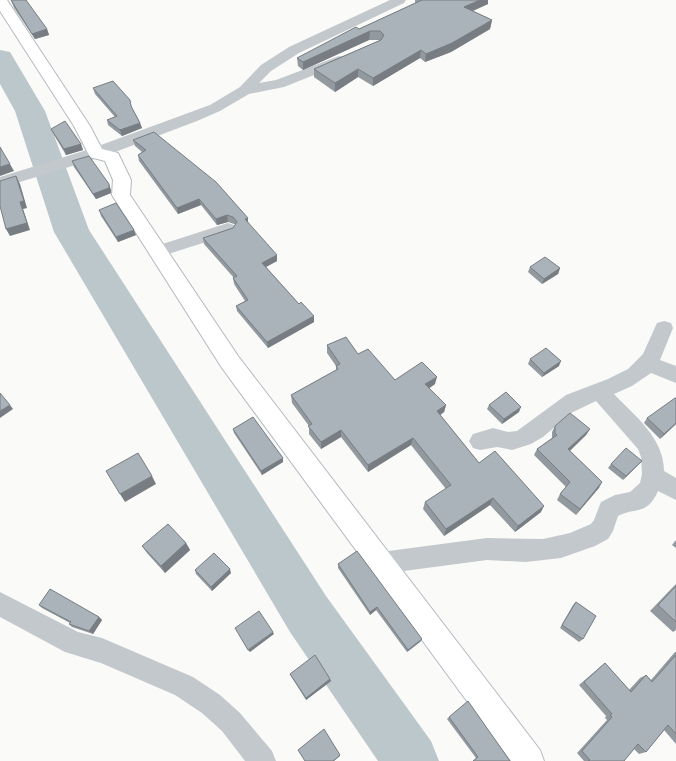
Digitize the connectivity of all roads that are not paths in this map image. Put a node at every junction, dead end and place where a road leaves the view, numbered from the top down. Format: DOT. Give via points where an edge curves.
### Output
graph roads {
  1 [pos="0,0"];
  2 [pos="400,0"];
  3 [pos="353,54"];
  4 [pos="245,90"];
  5 [pos="96,153"];
  6 [pos="0,183"];
  7 [pos="228,229"];
  8 [pos="159,251"];
  9 [pos="664,328"];
  10 [pos="648,363"];
  11 [pos="676,375"];
  12 [pos="600,392"];
  13 [pos="480,441"];
  14 [pos="653,476"];
  15 [pos="676,490"];
  16 [pos="381,564"];
  17 [pos="0,604"];
  18 [pos="262,761"];
  19 [pos="529,761"];
  1 -- 5 [label="street" via="82,126"];
  2 -- 4 [label="street" via="294,50 266,68"];
  3 -- 4 [label="street" via="296,78 261,89"];
  4 -- 5 [label="street" via="192,118"];
  5 -- 6 [label="street"];
  5 -- 8 [label="street" via="112,157 122,180 120,196"];
  7 -- 8 [label="street"];
  8 -- 16 [label="street" via="230,362"];
  9 -- 10 [label="street"];
  10 -- 11 [label="street"];
  10 -- 12 [label="street" via="634,374"];
  12 -- 13 [label="street" via="583,397 565,407 518,440 510,441 494,436"];
  12 -- 14 [label="street" via="651,450"];
  14 -- 15 [label="street"];
  14 -- 16 [label="street" via="643,495 635,501 618,504 610,509 604,528 584,540 536,551 494,549 447,552"];
  16 -- 19 [label="street"];
  17 -- 18 [label="street" via="74,643 102,651 184,686 211,704 231,722"];
}
